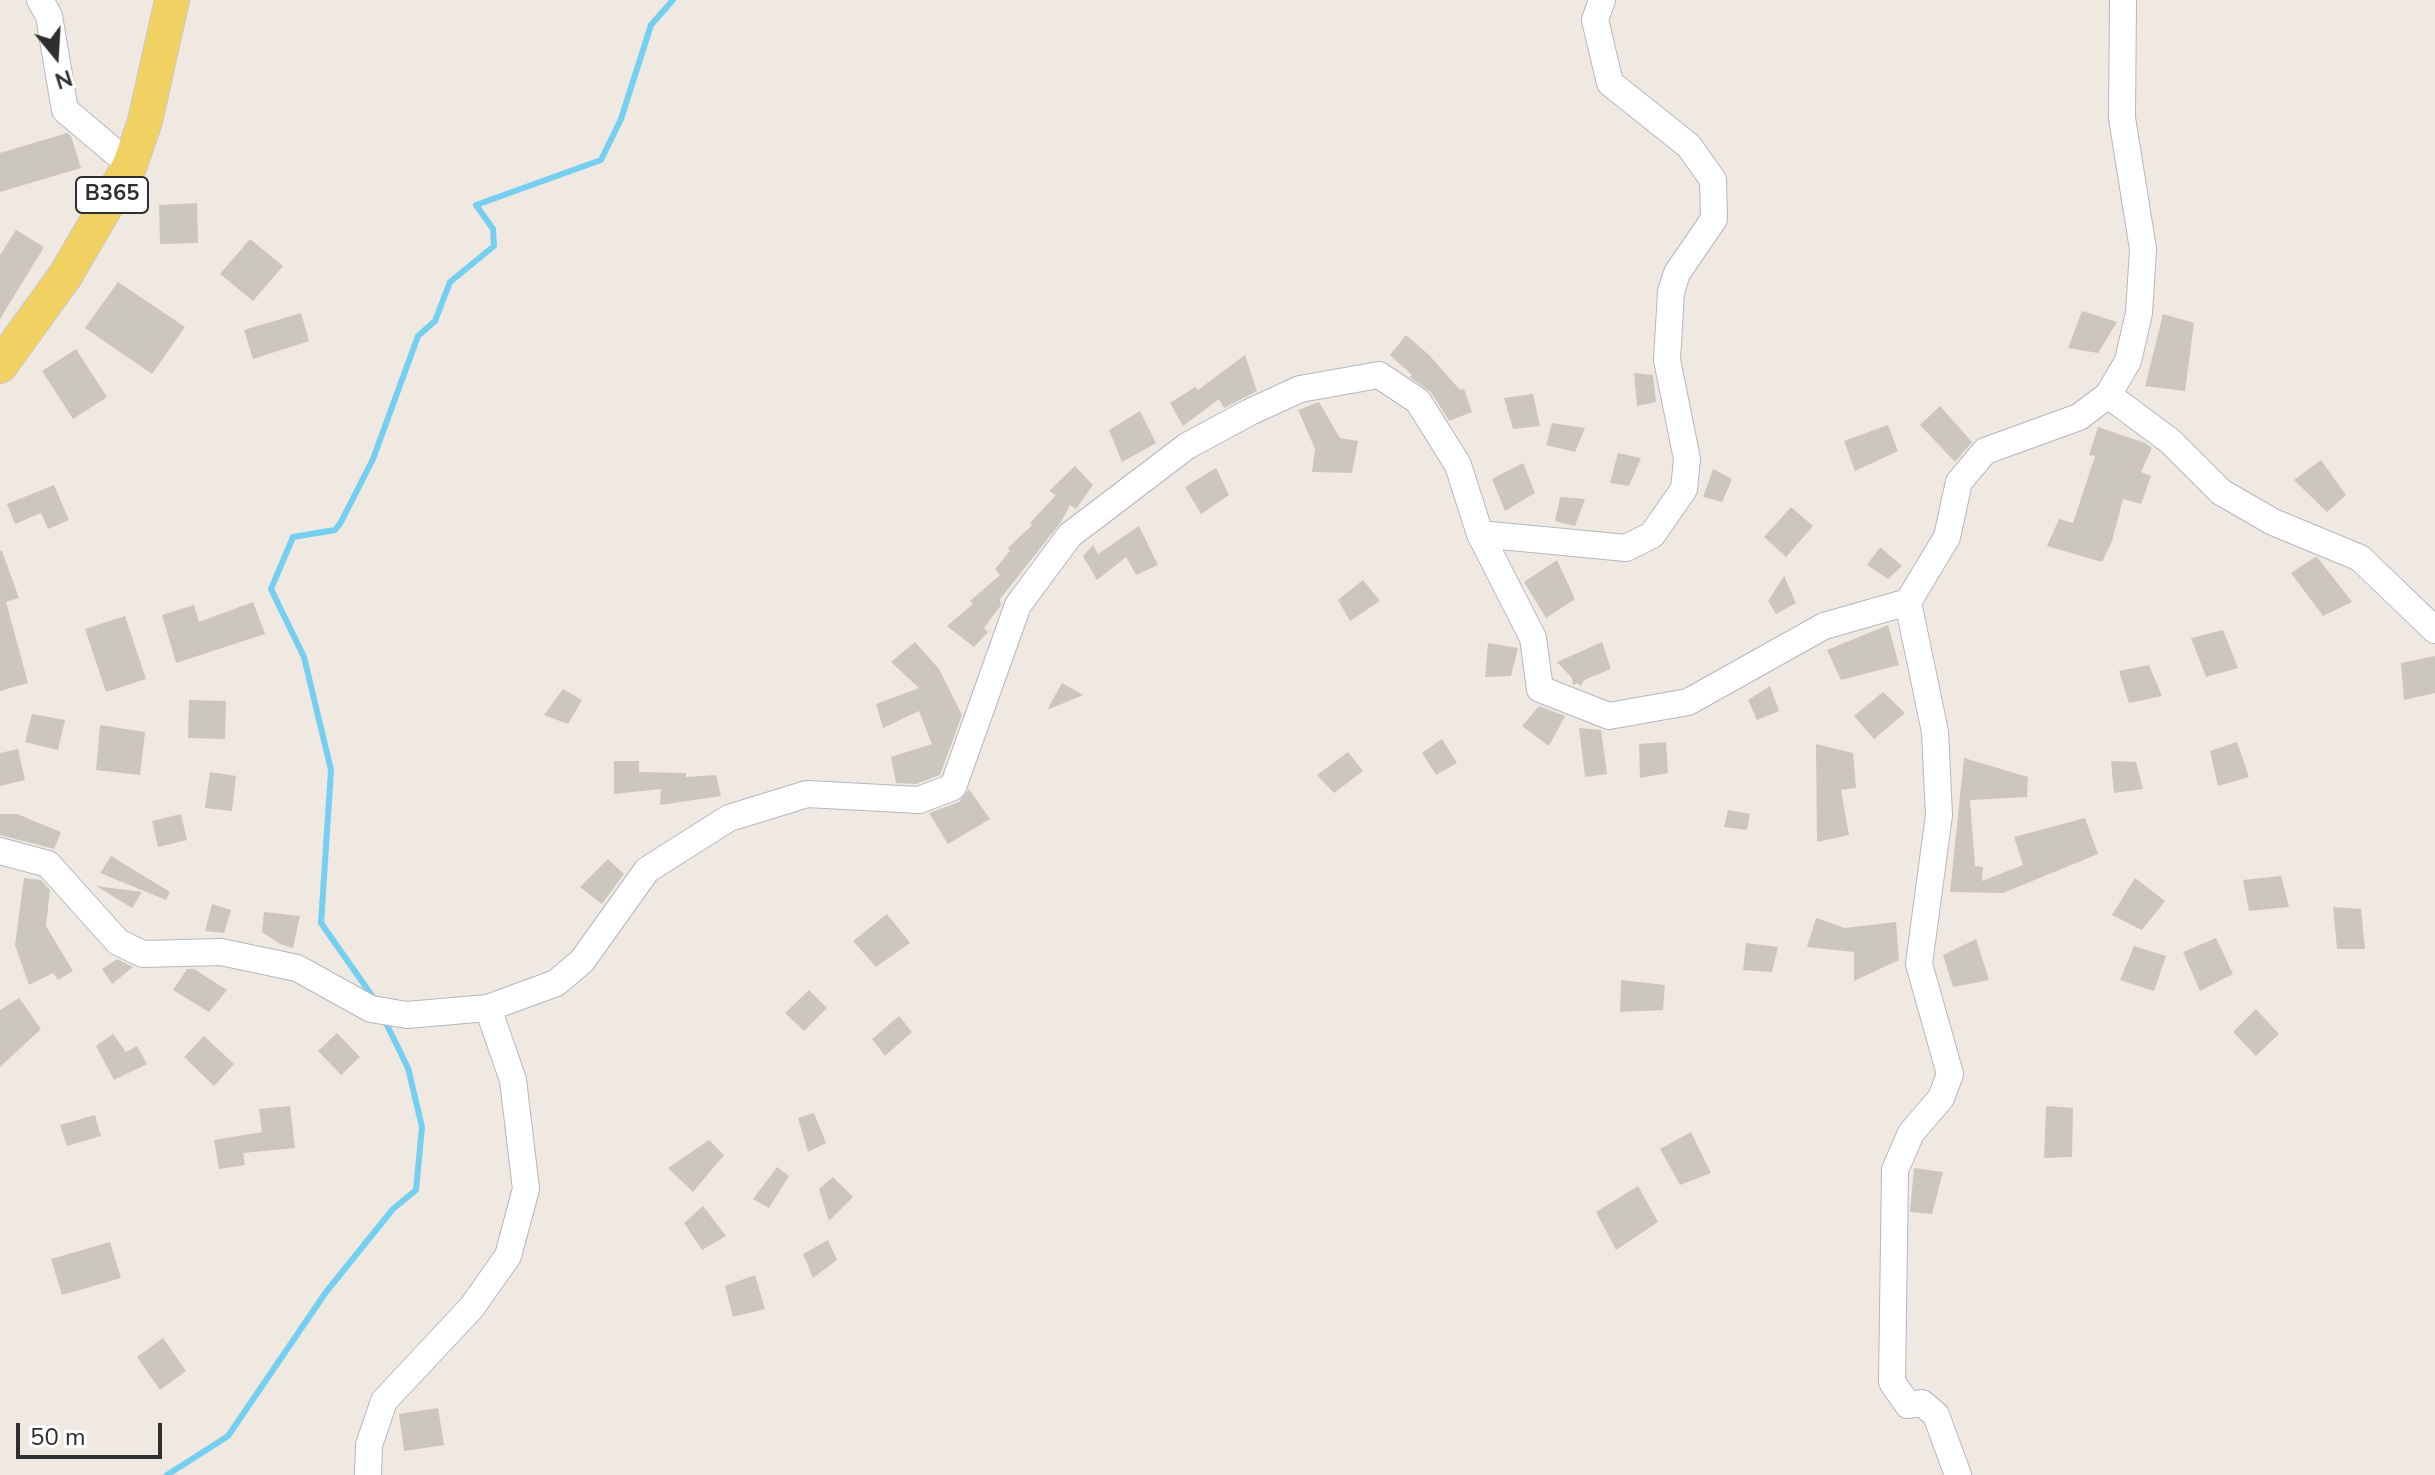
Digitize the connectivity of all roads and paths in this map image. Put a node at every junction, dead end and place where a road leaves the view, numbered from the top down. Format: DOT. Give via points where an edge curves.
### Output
graph roads {
  1 [pos="40,0"];
  2 [pos="172,0"];
  3 [pos="1602,0"];
  4 [pos="2123,0"];
  5 [pos="130,165"];
  6 [pos="0,366"];
  7 [pos="2108,395"];
  8 [pos="1480,534"];
  9 [pos="1908,602"];
  10 [pos="2435,630"];
  11 [pos="0,851"];
  12 [pos="488,1008"];
  13 [pos="368,1475"];
  14 [pos="1958,1475"];
  1 -- 5 [label="street" via="49,16 65,110"];
  2 -- 5 [label="main road, B365"];
  3 -- 8 [label="street" via="1595,20 1610,83 1689,146 1713,180 1714,219 1677,273 1671,292 1667,360 1687,459 1684,489 1652,535 1626,548"];
  4 -- 7 [label="street" via="2122,118 2143,249 2131,349"];
  5 -- 6 [label="main road, B365" via="65,276"];
  7 -- 9 [label="street" via="2079,417 1985,451 1959,482 1947,537"];
  7 -- 10 [label="street" via="2170,441 2221,492 2273,522 2360,558"];
  8 -- 9 [label="street" via="1533,638 1540,689 1609,716 1688,702 1824,626"];
  8 -- 12 [label="street" via="1458,465 1418,401 1379,375 1300,389 1250,412 1187,446 1070,535 1018,605 953,787 919,800 807,794 729,818 647,870 582,961 556,983"];
  9 -- 14 [label="street" via="1935,732 1939,815 1919,964 1950,1074 1941,1098 1911,1133 1895,1170 1892,1382 1908,1405 1922,1403 1936,1415"];
  11 -- 12 [label="street" via="48,864 118,942 143,954 221,952 297,968 371,1009 407,1015"];
  12 -- 13 [label="street" via="513,1080 526,1189 508,1256 472,1307 384,1401 369,1445"];
}
